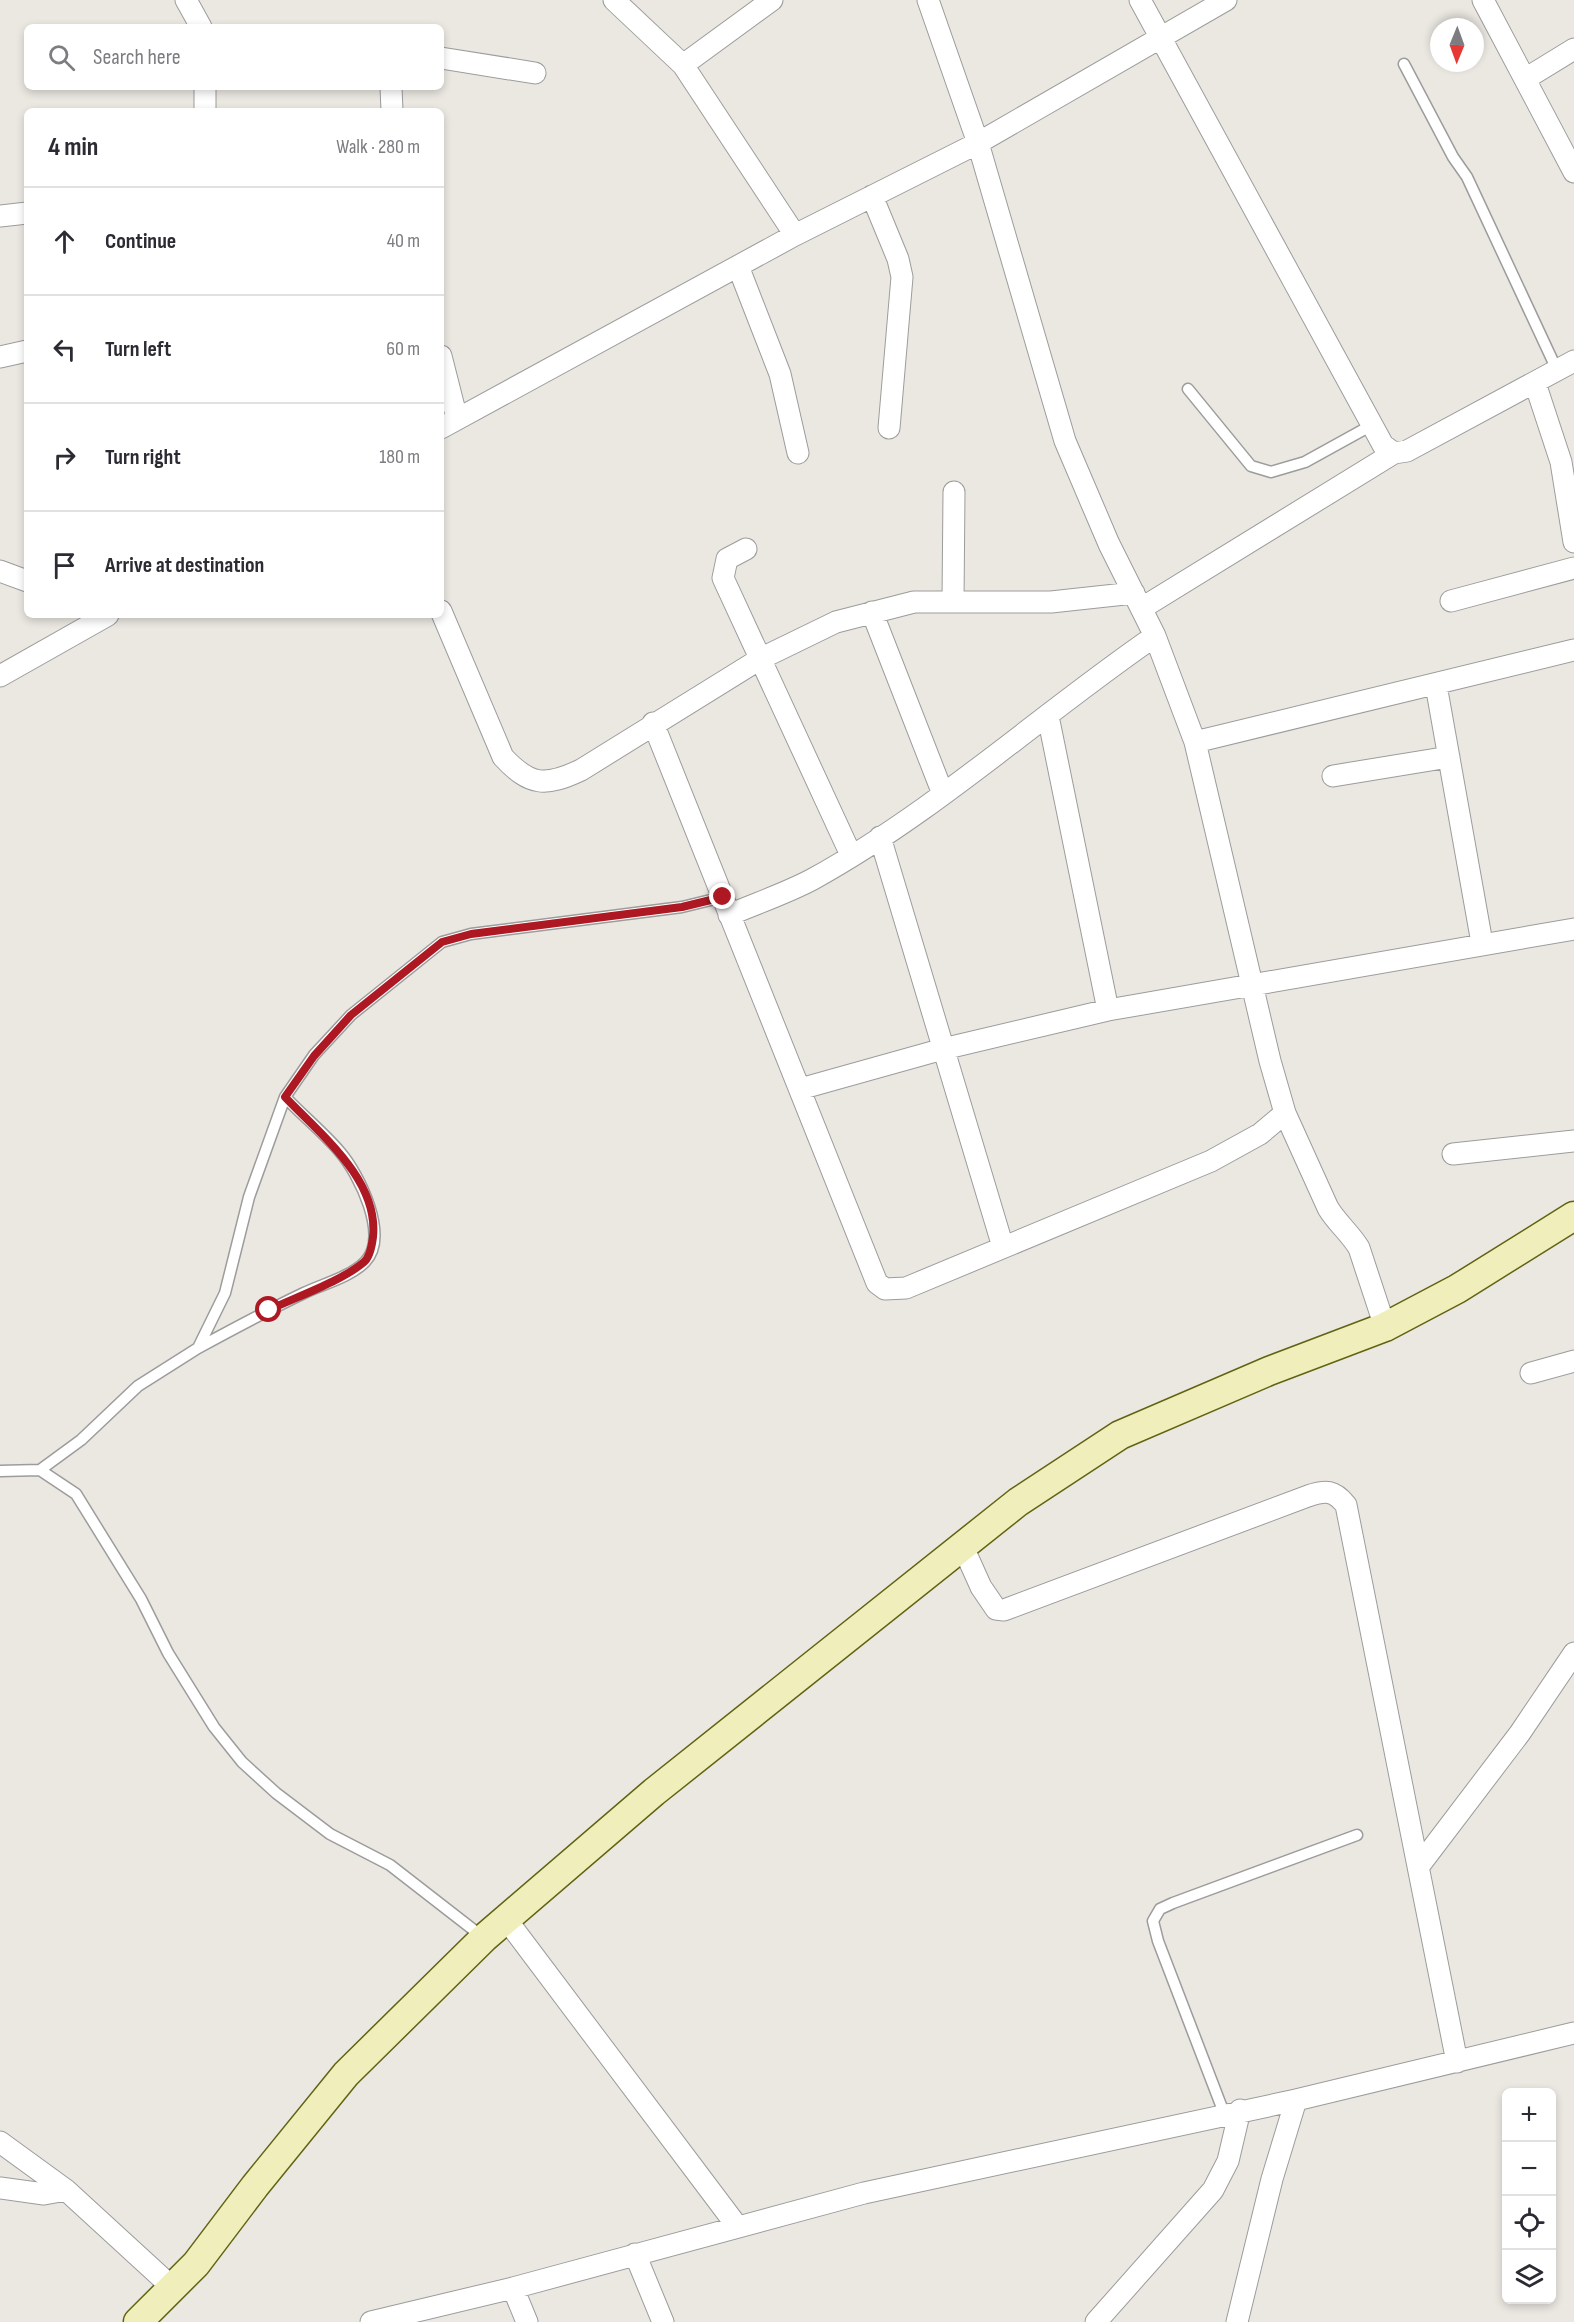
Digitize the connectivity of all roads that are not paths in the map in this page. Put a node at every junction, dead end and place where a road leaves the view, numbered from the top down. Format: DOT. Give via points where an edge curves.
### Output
graph roads {
  1 [pos="186,0"];
  2 [pos="614,0"];
  3 [pos="772,0"];
  4 [pos="928,0"];
  5 [pos="1140,0"];
  6 [pos="1226,0"];
  7 [pos="1483,0"];
  8 [pos="199,24"];
  9 [pos="1160,39"];
  10 [pos="1574,50"];
  11 [pos="444,58"];
  12 [pos="683,64"];
  13 [pos="1404,64"];
  14 [pos="535,73"];
  15 [pos="1525,79"];
  16 [pos="205,90"];
  17 [pos="391,90"];
  18 [pos="206,108"];
  19 [pos="392,108"];
  20 [pos="978,143"];
  21 [pos="1574,172"];
  22 [pos="872,196"];
  23 [pos="24,213"];
  24 [pos="0,216"];
  25 [pos="795,235"];
  26 [pos="738,266"];
  27 [pos="24,352"];
  28 [pos="0,357"];
  29 [pos="1566,365"];
  30 [pos="444,381"];
  31 [pos="1535,383"];
  32 [pos="1188,389"];
  33 [pos="449,423"];
  34 [pos="1372,425"];
  35 [pos="889,428"];
  36 [pos="798,453"];
  37 [pos="1394,453"];
  38 [pos="954,492"];
  39 [pos="1574,542"];
  40 [pos="746,549"];
  41 [pos="1574,568"];
  42 [pos="0,572"];
  43 [pos="24,580"];
  44 [pos="1138,600"];
  45 [pos="1451,601"];
  46 [pos="953,602"];
  47 [pos="872,612"];
  48 [pos="102,618"];
  49 [pos="444,618"];
  50 [pos="1155,636"];
  51 [pos="1574,650"];
  52 [pos="760,659"];
  53 [pos="0,676"];
  54 [pos="1436,685"];
  55 [pos="1048,716"];
  56 [pos="653,723"];
  57 [pos="1195,742"];
  58 [pos="1449,757"];
  59 [pos="1333,776"];
  60 [pos="943,794"];
  61 [pos="880,837"];
  62 [pos="851,855"];
  63 [pos="726,906"];
  64 [pos="1574,929"];
  65 [pos="1482,943"];
  66 [pos="1252,982"];
  67 [pos="1108,1010"];
  68 [pos="943,1049"];
  69 [pos="800,1089"];
  70 [pos="285,1097"];
  71 [pos="1285,1113"];
  72 [pos="1574,1142"];
  73 [pos="1453,1154"];
  74 [pos="1574,1216"];
  75 [pos="1003,1247"];
  76 [pos="1385,1328"];
  77 [pos="198,1348"];
  78 [pos="1574,1361"];
  79 [pos="1532,1373"];
  80 [pos="40,1470"];
  81 [pos="0,1471"];
  82 [pos="963,1546"];
  83 [pos="1574,1653"];
  84 [pos="1357,1835"];
  85 [pos="1419,1866"];
  86 [pos="506,1919"];
  87 [pos="484,1938"];
  88 [pos="1574,2033"];
  89 [pos="1457,2062"];
  90 [pos="1296,2100"];
  91 [pos="1232,2112"];
  92 [pos="0,2142"];
  93 [pos="0,2188"];
  94 [pos="66,2190"];
  95 [pos="737,2226"];
  96 [pos="635,2254"];
  97 [pos="513,2288"];
  98 [pos="174,2289"];
  99 [pos="138,2322"];
  100 [pos="371,2322"];
  101 [pos="528,2322"];
  102 [pos="663,2322"];
  103 [pos="1096,2322"];
  104 [pos="1237,2322"];
  1 -- 8 [label="street"];
  2 -- 12 [label="street"];
  3 -- 12 [label="street"];
  4 -- 20 [label="street"];
  5 -- 9 [label="street"];
  6 -- 9 [label="street"];
  7 -- 15 [label="street"];
  9 -- 20 [label="street"];
  9 -- 34 [label="street"];
  10 -- 15 [label="street"];
  11 -- 14 [label="street"];
  12 -- 25 [label="street"];
  13 -- 29 [label="lane"];
  15 -- 21 [label="street"];
  16 -- 18 [label="street"];
  17 -- 19 [label="street"];
  20 -- 22 [label="street"];
  20 -- 44 [label="street" via="1065,441"];
  22 -- 25 [label="street"];
  22 -- 35 [label="street" via="902,277"];
  23 -- 24 [label="street"];
  25 -- 26 [label="street"];
  26 -- 33 [label="street"];
  26 -- 36 [label="street" via="780,374"];
  27 -- 28 [label="street"];
  29 -- 31 [label="street"];
  30 -- 33 [label="street"];
  31 -- 37 [label="street" via="1407,452"];
  31 -- 39 [label="street" via="1561,462"];
  32 -- 34 [label="lane" via="1251,466 1271,472 1305,462"];
  34 -- 37 [label="street" via="1383,445"];
  37 -- 44 [label="street"];
  38 -- 46 [label="street"];
  40 -- 52 [label="street" via="727,559 723,578"];
  41 -- 45 [label="street"];
  42 -- 43 [label="street"];
  44 -- 46 [label="street"];
  44 -- 50 [label="street"];
  46 -- 47 [label="street" via="914,602"];
  47 -- 52 [label="street" via="836,622"];
  47 -- 60 [label="street"];
  48 -- 53 [label="street"];
  49 -- 56 [label="street" via="503,757 520,775 558,781"];
  50 -- 55 [label="street" via="1090,680"];
  50 -- 57 [label="street"];
  51 -- 54 [label="street"];
  52 -- 56 [label="street"];
  52 -- 62 [label="street"];
  54 -- 57 [label="street"];
  54 -- 58 [label="street"];
  55 -- 60 [label="street"];
  55 -- 67 [label="street"];
  56 -- 63 [label="street"];
  57 -- 66 [label="street"];
  58 -- 59 [label="street"];
  58 -- 65 [label="street"];
  60 -- 61 [label="street"];
  61 -- 62 [label="street"];
  61 -- 68 [label="street"];
  62 -- 63 [label="street" via="812,879"];
  63 -- 69 [label="street"];
  63 -- 70 [label="lane" via="682,907 471,934 442,942 351,1015 314,1056"];
  64 -- 65 [label="street"];
  65 -- 66 [label="street"];
  66 -- 67 [label="street"];
  66 -- 71 [label="street"];
  67 -- 68 [label="street"];
  68 -- 69 [label="street"];
  68 -- 75 [label="street"];
  69 -- 75 [label="street" via="877,1282 885,1289 906,1288"];
  70 -- 77 [label="lane" via="249,1197 225,1293"];
  70 -- 77 [label="lane" via="341,1153 369,1201 374,1230 371,1248 366,1261 348,1272"];
  71 -- 75 [label="street" via="1260,1134 1211,1161"];
  71 -- 76 [label="street" via="1328,1208 1359,1248"];
  72 -- 73 [label="street"];
  74 -- 76 [label="street"];
  76 -- 82 [label="street" via="1269,1371 1120,1435 1018,1502"];
  77 -- 80 [label="lane" via="138,1386 81,1440"];
  78 -- 79 [label="street"];
  80 -- 81 [label="lane"];
  80 -- 87 [label="lane" via="76,1494 214,1727 242,1762 330,1834 390,1865"];
  82 -- 85 [label="street" via="988,1599 996,1609 1004,1610 1308,1496 1325,1491 1337,1493 1346,1505"];
  82 -- 86 [label="street" via="654,1792"];
  83 -- 85 [label="street" via="1520,1733"];
  84 -- 91 [label="lane" via="1173,1903 1160,1909 1153,1921 1158,1941"];
  85 -- 89 [label="street"];
  86 -- 87 [label="street"];
  86 -- 95 [label="street"];
  87 -- 98 [label="street" via="346,2074"];
  88 -- 89 [label="street"];
  89 -- 90 [label="street"];
  90 -- 91 [label="street"];
  90 -- 104 [label="street"];
  91 -- 95 [label="street" via="864,2193"];
  91 -- 103 [label="street" via="1228,2161 1213,2190"];
  92 -- 94 [label="street"];
  93 -- 94 [label="street" via="44,2194"];
  94 -- 98 [label="street"];
  95 -- 96 [label="street"];
  96 -- 97 [label="street"];
  96 -- 102 [label="street"];
  97 -- 100 [label="street"];
  97 -- 101 [label="street"];
  98 -- 99 [label="street"];
}
